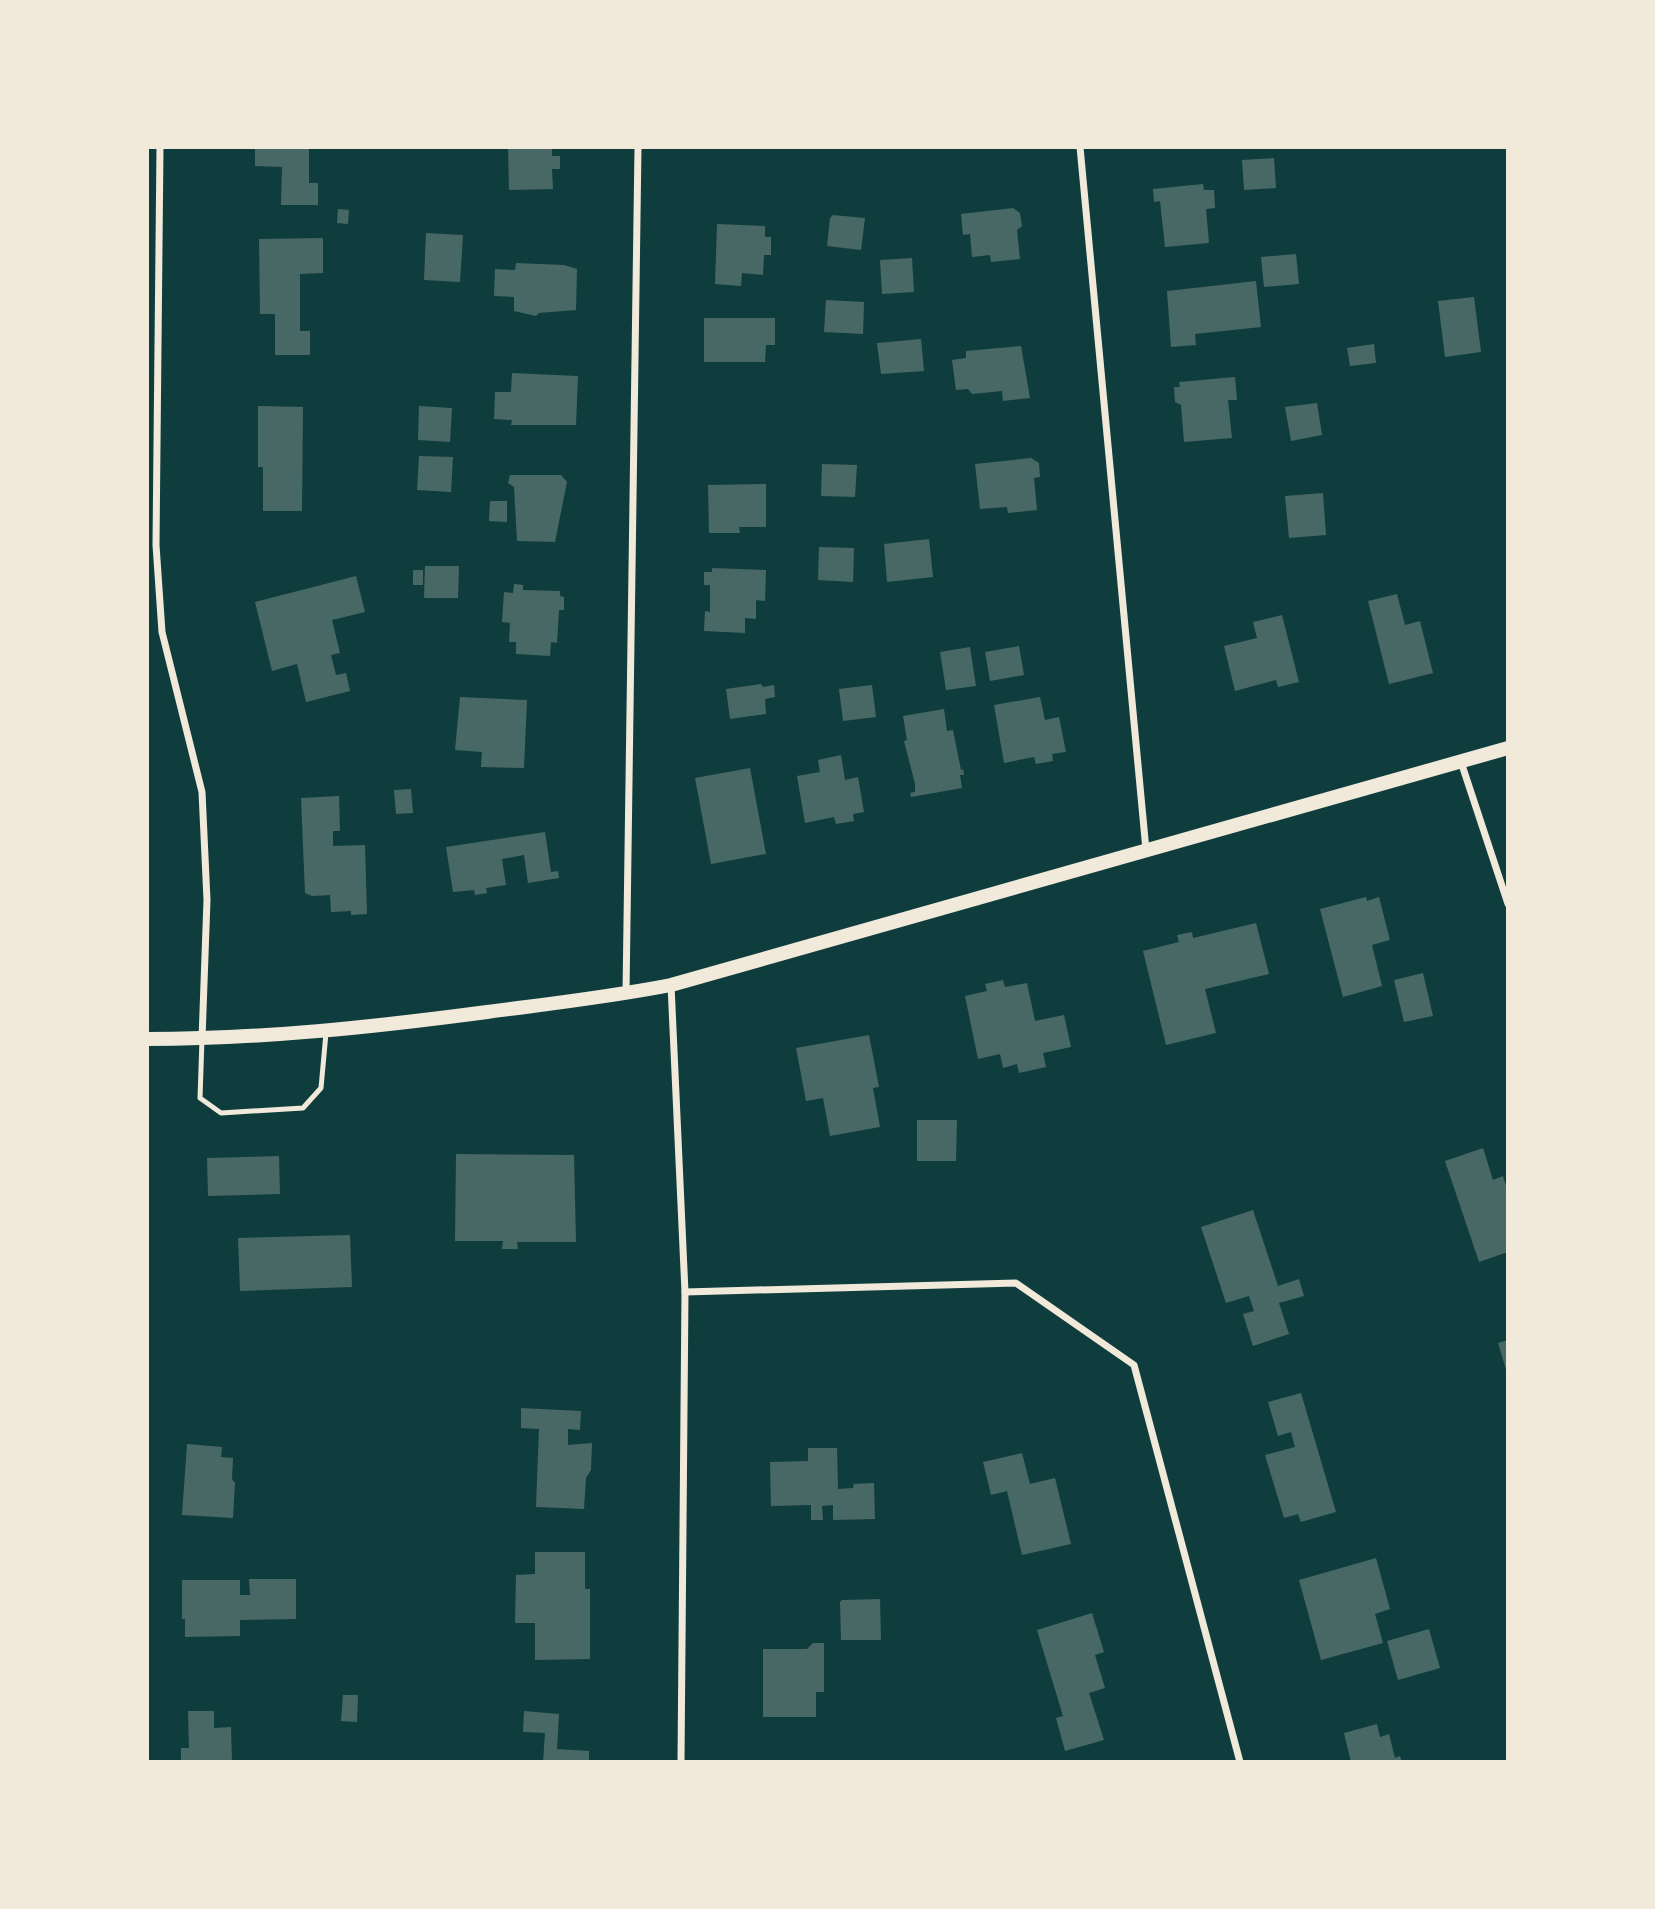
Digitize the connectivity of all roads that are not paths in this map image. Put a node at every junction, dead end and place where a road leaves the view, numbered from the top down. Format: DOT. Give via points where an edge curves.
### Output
graph roads {
  1 [pos="160,147"];
  2 [pos="638,147"];
  3 [pos="1080,147"];
  4 [pos="1508,748"];
  5 [pos="1461,762"];
  6 [pos="1146,851"];
  7 [pos="1508,904"];
  8 [pos="671,985"];
  9 [pos="626,994"];
  10 [pos="326,1030"];
  11 [pos="147,1040"];
  12 [pos="202,1040"];
  13 [pos="685,1292"];
  14 [pos="681,1762"];
  15 [pos="1240,1762"];
  1 -- 12 [label="street" via="156,545 162,632 202,792 207,900"];
  2 -- 9 [label="street"];
  3 -- 6 [label="street"];
  4 -- 5 [label="main road"];
  5 -- 6 [label="main road"];
  5 -- 7 [label="street"];
  6 -- 8 [label="main road"];
  8 -- 9 [label="main road"];
  8 -- 13 [label="street"];
  9 -- 10 [label="main road"];
  10 -- 12 [label="main road"];
  10 -- 12 [label="lane" via="321,1088 303,1108 221,1113 200,1098"];
  11 -- 12 [label="main road"];
  13 -- 14 [label="street"];
  13 -- 15 [label="street" via="1016,1283 1134,1365"];
}
